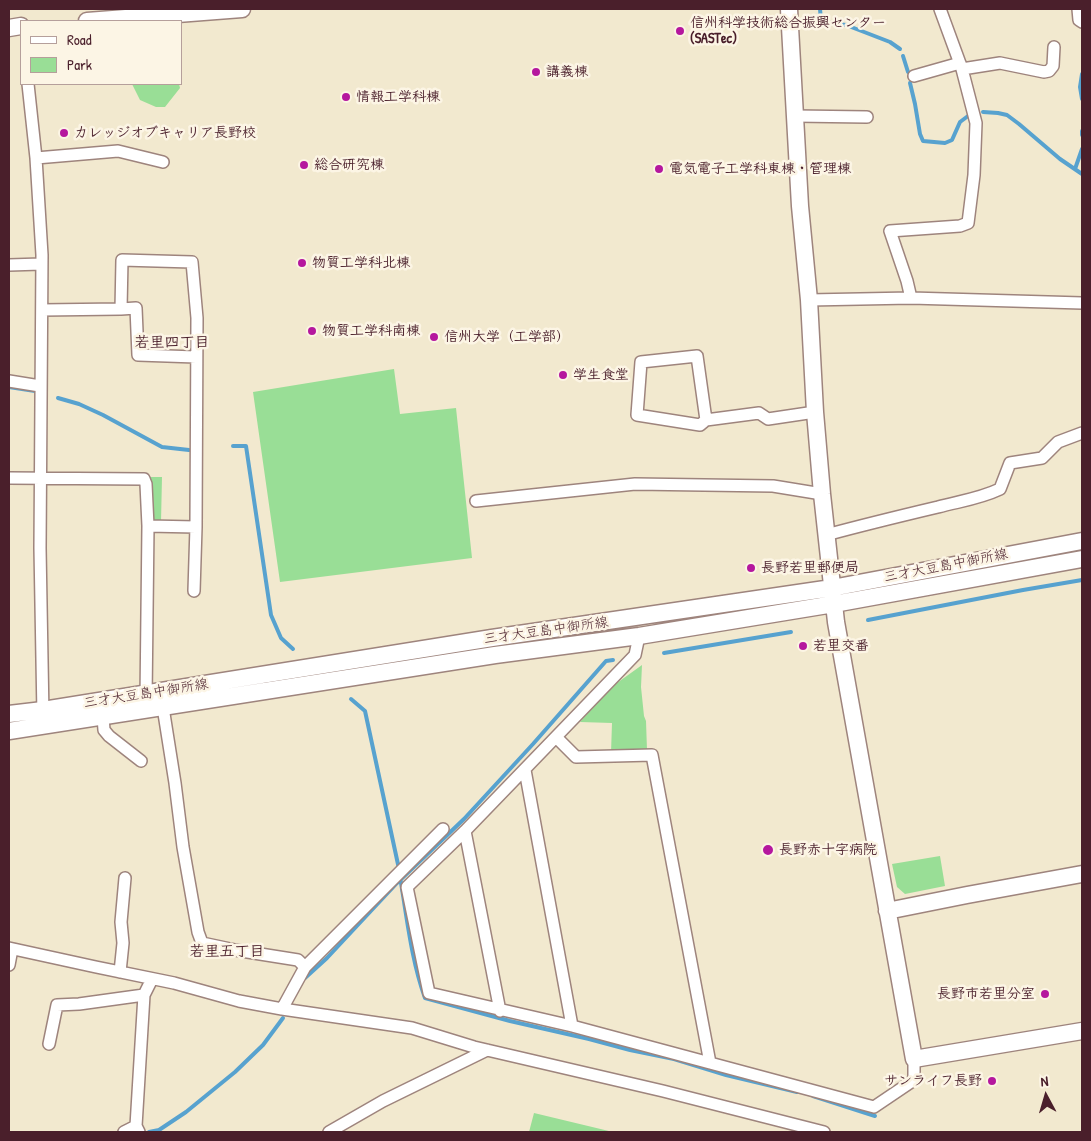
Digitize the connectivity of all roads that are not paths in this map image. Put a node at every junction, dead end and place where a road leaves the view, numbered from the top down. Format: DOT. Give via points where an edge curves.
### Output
graph roads {
  1 [pos="242,9"];
  2 [pos="788,9"];
  3 [pos="940,9"];
  4 [pos="1078,9"];
  5 [pos="124,14"];
  6 [pos="92,20"];
  7 [pos="1082,22"];
  8 [pos="1054,47"];
  9 [pos="961,66"];
  10 [pos="914,76"];
  11 [pos="28,85"];
  12 [pos="795,116"];
  13 [pos="867,117"];
  14 [pos="36,158"];
  15 [pos="163,162"];
  16 [pos="42,264"];
  17 [pos="9,266"];
  18 [pos="911,298"];
  19 [pos="809,300"];
  20 [pos="1082,303"];
  21 [pos="121,309"];
  22 [pos="42,310"];
  23 [pos="196,357"];
  24 [pos="9,381"];
  25 [pos="40,386"];
  26 [pos="815,412"];
  27 [pos="706,420"];
  28 [pos="1082,434"];
  29 [pos="9,478"];
  30 [pos="40,479"];
  31 [pos="822,494"];
  32 [pos="476,501"];
  33 [pos="148,526"];
  34 [pos="196,527"];
  35 [pos="826,535"];
  36 [pos="1082,541"];
  37 [pos="1082,559"];
  38 [pos="194,591"];
  39 [pos="833,596"];
  40 [pos="639,636"];
  41 [pos="154,700"];
  42 [pos="9,714"];
  43 [pos="103,717"];
  44 [pos="43,718"];
  45 [pos="9,731"];
  46 [pos="556,737"];
  47 [pos="141,761"];
  48 [pos="524,770"];
  49 [pos="443,829"];
  50 [pos="464,831"];
  51 [pos="1082,874"];
  52 [pos="124,878"];
  53 [pos="887,911"];
  54 [pos="10,948"];
  55 [pos="9,965"];
  56 [pos="305,967"];
  57 [pos="120,972"];
  58 [pos="152,979"];
  59 [pos="144,995"];
  60 [pos="282,1009"];
  61 [pos="500,1010"];
  62 [pos="572,1026"];
  63 [pos="1082,1031"];
  64 [pos="49,1044"];
  65 [pos="487,1050"];
  66 [pos="914,1059"];
  67 [pos="710,1063"];
  68 [pos="138,1130"];
  69 [pos="124,1132"];
  70 [pos="329,1132"];
  71 [pos="824,1132"];
  1 -- 5 [label="main road"];
  2 -- 12 [label="main road"];
  3 -- 9 [label="street"];
  4 -- 7 [label="street"];
  5 -- 6 [label="main road"];
  8 -- 9 [label="street" via="1058,67 1049,71 1000,63"];
  9 -- 10 [label="street"];
  9 -- 18 [label="street" via="976,123 968,223 890,231"];
  11 -- 14 [label="street"];
  12 -- 13 [label="street"];
  12 -- 19 [label="main road"];
  14 -- 15 [label="street" via="118,150"];
  14 -- 16 [label="street"];
  16 -- 17 [label="street"];
  16 -- 22 [label="street"];
  18 -- 19 [label="street"];
  18 -- 20 [label="street"];
  19 -- 26 [label="main road"];
  21 -- 22 [label="street"];
  21 -- 23 [label="street" via="136,308 138,355"];
  21 -- 23 [label="street" via="122,260 192,262 197,318"];
  22 -- 25 [label="street"];
  23 -- 34 [label="street"];
  24 -- 25 [label="street"];
  25 -- 30 [label="street"];
  26 -- 27 [label="street" via="768,419 759,414"];
  26 -- 31 [label="main road"];
  27 -- 27 [label="street" via="697,356 641,362 637,415 700,425"];
  28 -- 35 [label="street" via="1058,442 1042,458 1010,463 1000,489 976,499"];
  29 -- 30 [label="street"];
  30 -- 33 [label="street" via="144,479"];
  30 -- 44 [label="street"];
  31 -- 32 [label="street" via="773,486 635,484"];
  31 -- 35 [label="main road"];
  33 -- 34 [label="street"];
  33 -- 41 [label="street"];
  34 -- 38 [label="street"];
  35 -- 39 [label="main road"];
  36 -- 39 [label="main road, 三才大豆島中御所線" via="950,565"];
  37 -- 39 [label="main road, 三才大豆島中御所線"];
  39 -- 40 [label="main road, 三才大豆島中御所線"];
  39 -- 41 [label="main road, 三才大豆島中御所線" via="482,640"];
  39 -- 53 [label="main road"];
  40 -- 41 [label="main road, 三才大豆島中御所線"];
  40 -- 46 [label="street" via="635,655"];
  41 -- 43 [label="main road, 三才大豆島中御所線"];
  41 -- 44 [label="main road, 三才大豆島中御所線"];
  41 -- 56 [label="street" via="175,783 182,847 202,943 298,960"];
  42 -- 44 [label="main road, 三才大豆島中御所線"];
  43 -- 44 [label="main road, 三才大豆島中御所線"];
  43 -- 47 [label="street" via="104,730 109,736"];
  44 -- 45 [label="main road, 三才大豆島中御所線"];
  46 -- 48 [label="street"];
  46 -- 67 [label="street" via="576,756 652,755"];
  48 -- 50 [label="street"];
  48 -- 62 [label="street"];
  49 -- 56 [label="street"];
  50 -- 61 [label="street"];
  50 -- 61 [label="street" via="407,887 429,993"];
  51 -- 53 [label="main road"];
  52 -- 57 [label="street"];
  53 -- 66 [label="main road"];
  54 -- 55 [label="street"];
  54 -- 57 [label="street"];
  56 -- 60 [label="street"];
  57 -- 58 [label="street"];
  58 -- 59 [label="street"];
  58 -- 60 [label="street"];
  59 -- 64 [label="street" via="57,1004"];
  59 -- 68 [label="street"];
  60 -- 65 [label="street" via="412,1028"];
  61 -- 62 [label="street"];
  62 -- 67 [label="street"];
  63 -- 66 [label="main road"];
  65 -- 70 [label="street" via="383,1101"];
  65 -- 71 [label="street"];
  66 -- 67 [label="street" via="914,1080 874,1107"];
  68 -- 69 [label="street"];
}
